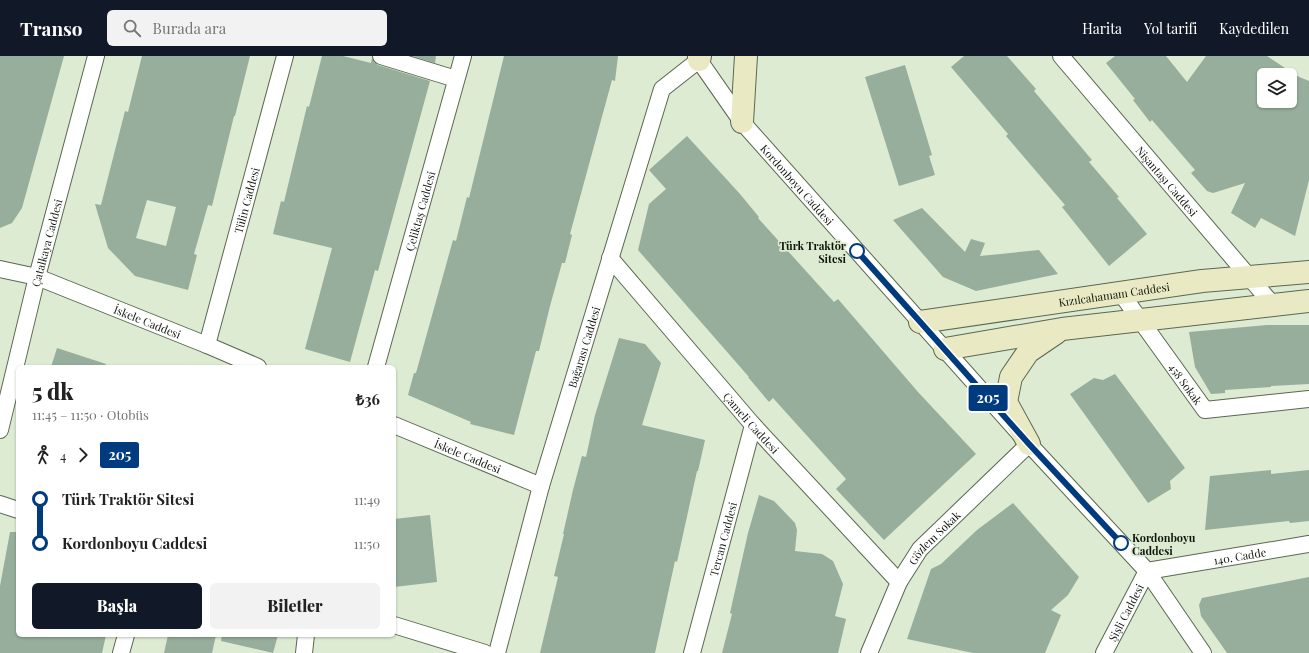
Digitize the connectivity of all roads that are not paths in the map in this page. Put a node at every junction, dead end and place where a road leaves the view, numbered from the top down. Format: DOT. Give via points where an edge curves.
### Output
graph roads {
  1 [pos="96,56"];
  2 [pos="285,56"];
  3 [pos="381,56"];
  4 [pos="463,56"];
  5 [pos="746,56"];
  6 [pos="1061,56"];
  7 [pos="698,57"];
  8 [pos="456,79"];
  9 [pos="742,122"];
  10 [pos="610,258"];
  11 [pos="0,269"];
  12 [pos="1309,272"];
  13 [pos="37,277"];
  14 [pos="1249,277"];
  15 [pos="1120,292"];
  16 [pos="1309,301"];
  17 [pos="1273,305"];
  18 [pos="1140,320"];
  19 [pos="920,322"];
  20 [pos="1062,329"];
  21 [pos="207,345"];
  22 [pos="945,349"];
  23 [pos="253,365"];
  24 [pos="377,365"];
  25 [pos="1309,400"];
  26 [pos="753,425"];
  27 [pos="396,426"];
  28 [pos="0,430"];
  29 [pos="1029,444"];
  30 [pos="541,486"];
  31 [pos="0,504"];
  32 [pos="16,509"];
  33 [pos="1309,544"];
  34 [pos="1148,571"];
  35 [pos="899,582"];
  36 [pos="396,625"];
  37 [pos="126,637"];
  38 [pos="306,637"];
  39 [pos="122,653"];
  40 [pos="304,653"];
  41 [pos="485,653"];
  42 [pos="497,653"];
  43 [pos="692,653"];
  44 [pos="869,653"];
  45 [pos="1104,653"];
  46 [pos="1203,653"];
  1 -- 13 [label="street, Çatalkaya Caddesi"];
  2 -- 21 [label="street, Tülin Caddesi"];
  3 -- 8 [label="street"];
  4 -- 8 [label="street, Çeliktaş Caddesi"];
  5 -- 9 [label="main road"];
  6 -- 14 [label="street, Nişantaşı Caddesi"];
  7 -- 9 [label="street, Kordonboyu Caddesi"];
  7 -- 10 [label="street, Bağarası Caddesi" via="662,89"];
  8 -- 24 [label="street, Çeliktaş Caddesi"];
  9 -- 19 [label="street, Kordonboyu Caddesi"];
  10 -- 26 [label="street, Çameli Caddesi"];
  10 -- 30 [label="street, Bağarası Caddesi"];
  11 -- 13 [label="street, İskele Caddesi"];
  12 -- 14 [label="main road, Kızılcahamam Caddesi"];
  13 -- 21 [label="street, İskele Caddesi"];
  13 -- 28 [label="street, Çatalkaya Caddesi"];
  14 -- 15 [label="main road, Kızılcahamam Caddesi" via="1202,280"];
  14 -- 17 [label="street, Nişantaşı Caddesi"];
  15 -- 18 [label="street, 458 Sokak"];
  15 -- 19 [label="main road, Kızılcahamam Caddesi"];
  16 -- 17 [label="main road"];
  17 -- 18 [label="main road"];
  18 -- 20 [label="main road"];
  18 -- 25 [label="street, 458 Sokak" via="1205,410"];
  19 -- 22 [label="street, Kordonboyu Caddesi"];
  20 -- 22 [label="main road"];
  20 -- 29 [label="main road" via="1028,352 1011,377 1006,402"];
  21 -- 23 [label="street, İskele Caddesi"];
  22 -- 29 [label="street, Kordonboyu Caddesi"];
  26 -- 35 [label="street, Çameli Caddesi"];
  26 -- 43 [label="street, Tercan Caddesi"];
  27 -- 30 [label="street, İskele Caddesi"];
  29 -- 34 [label="street, Kordonboyu Caddesi"];
  29 -- 35 [label="street, Gözlem Sokak" via="920,549"];
  30 -- 42 [label="street, Bağarası Caddesi"];
  31 -- 32 [label="street"];
  33 -- 34 [label="street, 140. Cadde"];
  34 -- 45 [label="street, Şişli Caddesi"];
  34 -- 46 [label="street, Kordonboyu Caddesi"];
  35 -- 44 [label="street, Gözlem Sokak"];
  36 -- 41 [label="street"];
  37 -- 39 [label="street"];
  38 -- 40 [label="street"];
}
